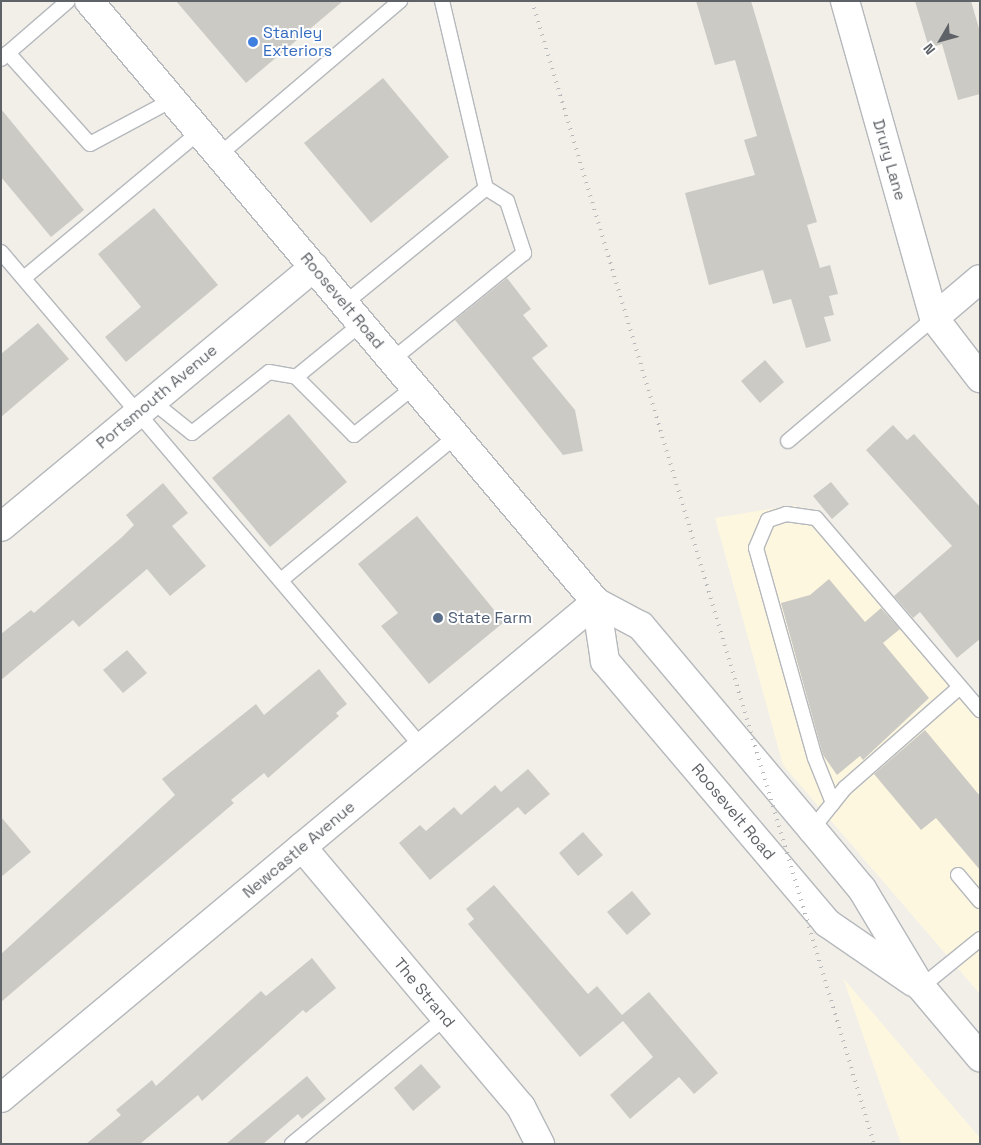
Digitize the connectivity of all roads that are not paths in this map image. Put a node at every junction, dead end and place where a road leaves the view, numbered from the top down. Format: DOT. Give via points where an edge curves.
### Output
graph roads {
  1 [pos="68,1"];
  2 [pos="89,1"];
  3 [pos="400,1"];
  4 [pos="442,1"];
  5 [pos="845,1"];
  6 [pos="5,56"];
  7 [pos="172,100"];
  8 [pos="199,132"];
  9 [pos="218,155"];
  10 [pos="486,188"];
  11 [pos="1,252"];
  12 [pos="314,267"];
  13 [pos="24,278"];
  14 [pos="980,279"];
  15 [pos="353,314"];
  16 [pos="934,318"];
  17 [pos="392,360"];
  18 [pos="296,377"];
  19 [pos="980,378"];
  20 [pos="414,387"];
  21 [pos="146,407"];
  22 [pos="456,436"];
  23 [pos="788,441"];
  24 [pos="1,527"];
  25 [pos="281,580"];
  26 [pos="596,602"];
  27 [pos="960,687"];
  28 [pos="980,710"];
  29 [pos="422,747"];
  30 [pos="832,803"];
  31 [pos="812,829"];
  32 [pos="302,847"];
  33 [pos="958,875"];
  34 [pos="980,901"];
  35 [pos="980,939"];
  36 [pos="921,987"];
  37 [pos="445,1018"];
  38 [pos="980,1057"];
  39 [pos="1,1098"];
  40 [pos="292,1144"];
  41 [pos="540,1144"];
  1 -- 6 [label="lane"];
  2 -- 7 [label="street, Roosevelt Road"];
  3 -- 9 [label="lane"];
  4 -- 10 [label="lane"];
  5 -- 16 [label="street, Drury Lane"];
  6 -- 7 [label="lane" via="90,144"];
  7 -- 8 [label="street, Roosevelt Road"];
  8 -- 9 [label="street, Roosevelt Road"];
  8 -- 13 [label="lane"];
  9 -- 12 [label="street, Roosevelt Road"];
  10 -- 15 [label="lane"];
  10 -- 17 [label="lane" via="507,201 524,253"];
  11 -- 13 [label="lane"];
  12 -- 15 [label="street, Roosevelt Road"];
  12 -- 21 [label="street, Portsmouth Avenue"];
  13 -- 21 [label="lane"];
  14 -- 16 [label="street"];
  15 -- 17 [label="street, Roosevelt Road"];
  15 -- 18 [label="lane"];
  16 -- 19 [label="street"];
  16 -- 23 [label="lane"];
  17 -- 20 [label="street, Roosevelt Road"];
  18 -- 20 [label="lane" via="354,435"];
  18 -- 21 [label="lane" via="269,372 192,433"];
  20 -- 22 [label="street, Roosevelt Road"];
  21 -- 24 [label="street, Portsmouth Avenue"];
  21 -- 25 [label="lane"];
  22 -- 25 [label="lane"];
  22 -- 26 [label="street, Roosevelt Road"];
  25 -- 29 [label="lane"];
  26 -- 29 [label="street, Newcastle Avenue"];
  26 -- 31 [label="street, Roosevelt Road" via="641,626"];
  26 -- 36 [label="street, Roosevelt Road" via="605,661 826,923"];
  27 -- 28 [label="lane"];
  27 -- 30 [label="lane"];
  27 -- 30 [label="lane" via="816,518 786,514 768,520 756,548 815,758"];
  29 -- 32 [label="street, Newcastle Avenue"];
  30 -- 31 [label="lane"];
  31 -- 36 [label="street, Roosevelt Road" via="862,889"];
  32 -- 37 [label="street, The Strand"];
  32 -- 39 [label="street, Newcastle Avenue"];
  33 -- 34 [label="lane"];
  35 -- 36 [label="lane"];
  36 -- 38 [label="street, Roosevelt Road"];
  37 -- 40 [label="lane"];
  37 -- 41 [label="street, The Strand" via="520,1107"];
}
